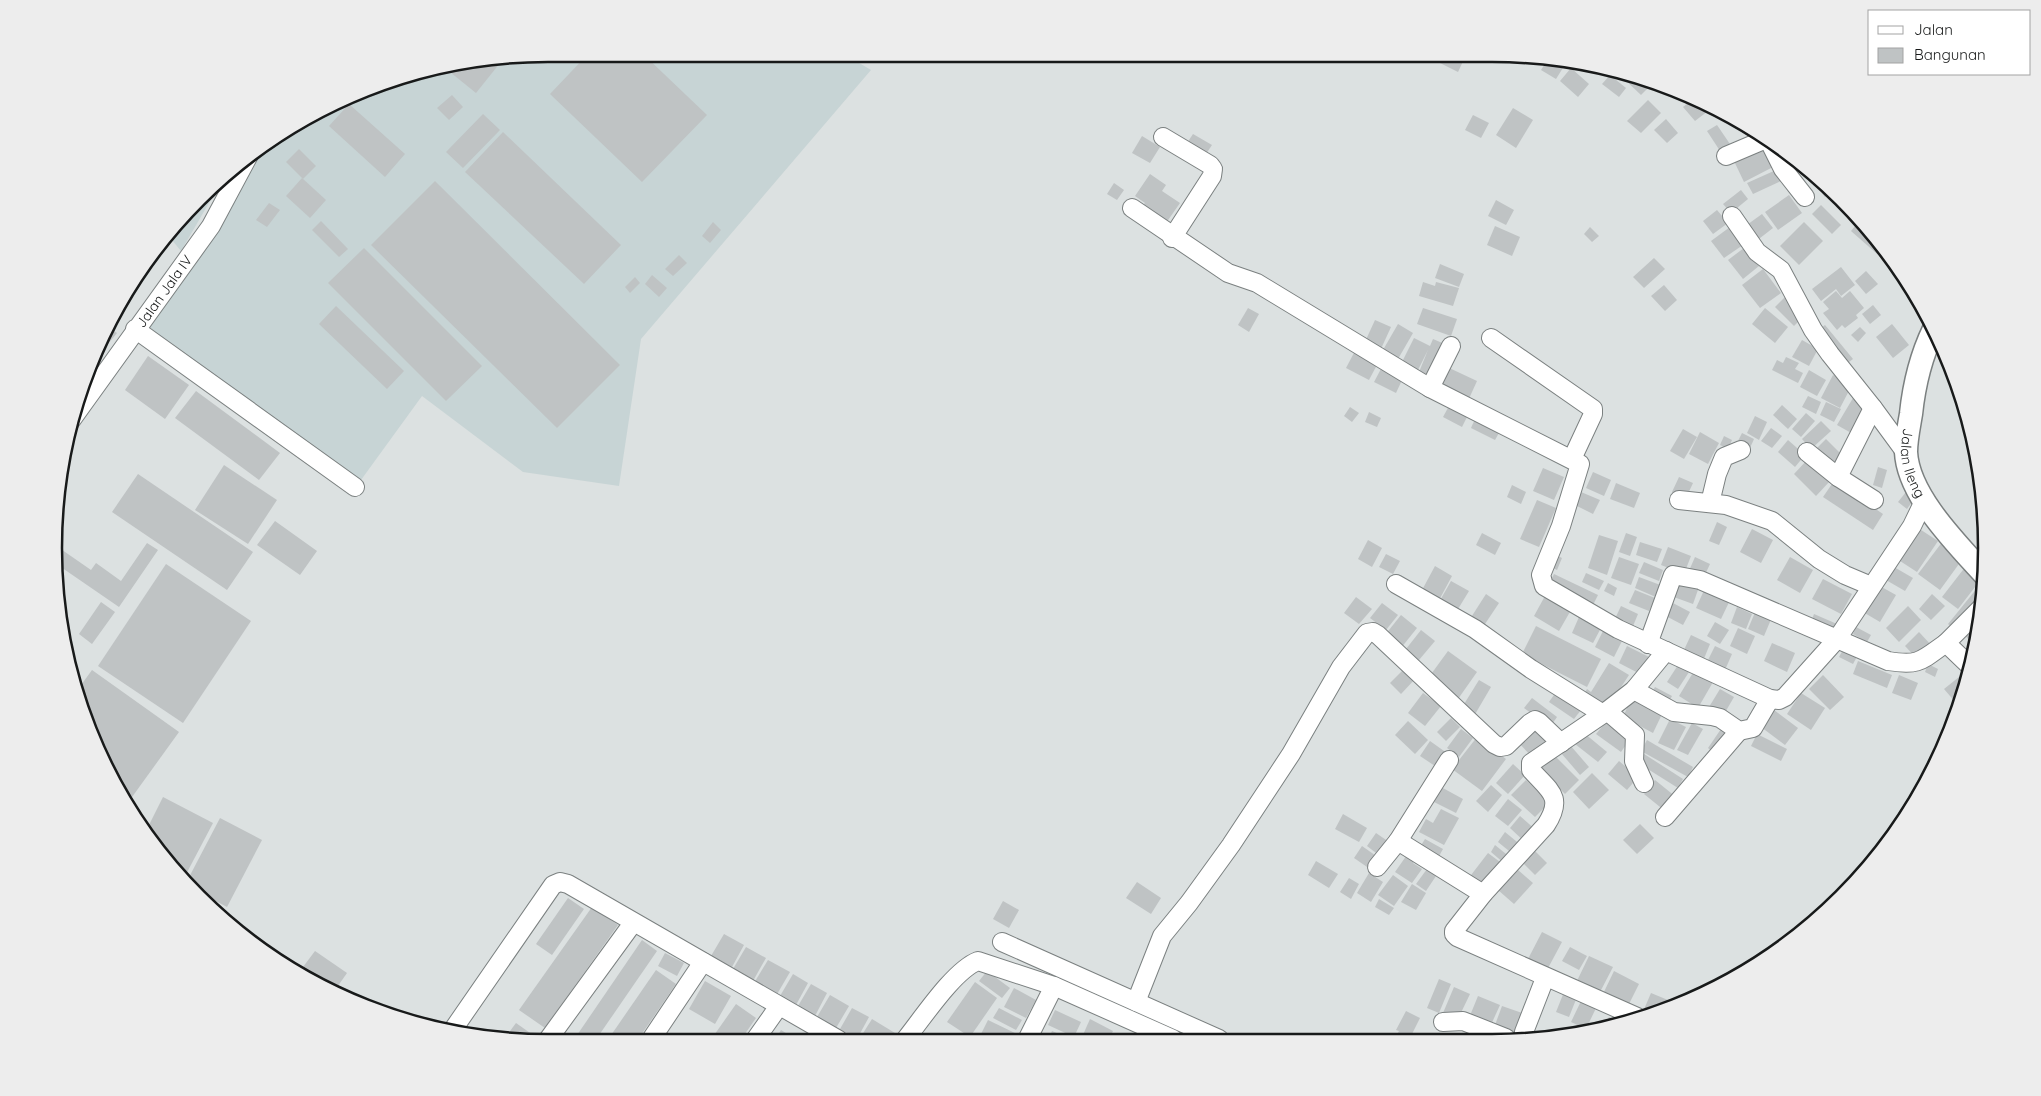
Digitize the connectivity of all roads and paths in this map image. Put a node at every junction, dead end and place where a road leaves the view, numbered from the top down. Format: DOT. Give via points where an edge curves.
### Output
graph roads {
  1 [pos="1163,136"];
  2 [pos="1759,141"];
  3 [pos="1776,153"];
  4 [pos="1726,156"];
  5 [pos="239,174"];
  6 [pos="1805,197"];
  7 [pos="1132,208"];
  8 [pos="1732,216"];
  9 [pos="1172,238"];
  10 [pos="136,330"];
  11 [pos="1930,337"];
  12 [pos="1490,338"];
  13 [pos="1451,346"];
  14 [pos="1430,388"];
  15 [pos="85,400"];
  16 [pos="1873,408"];
  17 [pos="1741,450"];
  18 [pos="1806,452"];
  19 [pos="1906,453"];
  20 [pos="1572,459"];
  21 [pos="1838,477"];
  22 [pos="355,487"];
  23 [pos="1679,500"];
  24 [pos="1874,500"];
  25 [pos="1924,501"];
  26 [pos="1710,503"];
  27 [pos="1978,567"];
  28 [pos="1396,584"];
  29 [pos="1871,586"];
  30 [pos="1973,616"];
  31 [pos="1837,639"];
  32 [pos="1648,644"];
  33 [pos="1946,644"];
  34 [pos="1666,651"];
  35 [pos="1965,661"];
  36 [pos="1634,690"];
  37 [pos="1770,699"];
  38 [pos="1605,712"];
  39 [pos="1739,731"];
  40 [pos="1561,743"];
  41 [pos="1449,760"];
  42 [pos="1644,783"];
  43 [pos="1665,817"];
  44 [pos="1398,841"];
  45 [pos="1377,867"];
  46 [pos="1483,894"];
  47 [pos="633,923"];
  48 [pos="1002,942"];
  49 [pos="703,962"];
  50 [pos="1545,978"];
  51 [pos="1054,986"];
  52 [pos="1136,1002"];
  53 [pos="779,1006"];
  54 [pos="1629,1014"];
  55 [pos="1443,1022"];
  56 [pos="457,1025"];
  57 [pos="1524,1032"];
  58 [pos="552,1034"];
  59 [pos="655,1034"];
  60 [pos="760,1034"];
  61 [pos="828,1034"];
  62 [pos="910,1034"];
  63 [pos="1030,1034"];
  64 [pos="1161,1034"];
  65 [pos="1208,1034"];
  66 [pos="1495,1034"];
  1 -- 9 [label="street" via="1214,169"];
  2 -- 4 [label="street"];
  3 -- 6 [label="street"];
  5 -- 10 [label="street, Jalan Jala IV" via="211,226"];
  7 -- 9 [label="street"];
  8 -- 16 [label="street" via="1757,252 1781,270 1813,330"];
  9 -- 14 [label="street" via="1228,273 1257,283"];
  10 -- 15 [label="street, Jalan Jala IV"];
  10 -- 22 [label="street"];
  11 -- 19 [label="street, Jalan Ileng" via="1913,396"];
  12 -- 20 [label="street" via="1593,409"];
  13 -- 14 [label="street"];
  14 -- 20 [label="street"];
  16 -- 19 [label="street"];
  16 -- 21 [label="street"];
  17 -- 26 [label="street" via="1724,457"];
  18 -- 21 [label="street"];
  19 -- 25 [label="street, Jalan Ileng" via="1913,479"];
  20 -- 32 [label="street" via="1580,464 1561,526 1541,575 1542,582 1547,588"];
  21 -- 24 [label="street"];
  23 -- 26 [label="street"];
  25 -- 27 [label="street, Jalan Ileng"];
  25 -- 29 [label="street" via="1912,526"];
  26 -- 29 [label="street" via="1726,505 1772,521 1819,559"];
  28 -- 38 [label="street" via="1475,629 1536,673"];
  29 -- 31 [label="street"];
  30 -- 33 [label="street"];
  31 -- 32 [label="street" via="1700,580 1673,575"];
  31 -- 33 [label="street" via="1888,661 1903,663 1919,662"];
  31 -- 37 [label="street" via="1786,697"];
  32 -- 34 [label="street"];
  33 -- 35 [label="street"];
  34 -- 36 [label="street"];
  34 -- 37 [label="street"];
  36 -- 38 [label="street"];
  36 -- 39 [label="street" via="1674,712 1720,718"];
  37 -- 39 [label="street" via="1753,728"];
  38 -- 40 [label="street"];
  38 -- 42 [label="street" via="1635,734 1634,761"];
  39 -- 43 [label="street"];
  40 -- 46 [label="street" via="1530,766 1553,795 1554,813"];
  40 -- 52 [label="street" via="1535,720 1506,746 1494,744 1378,635 1367,633 1341,667 1291,754 1231,844 1162,936"];
  41 -- 44 [label="street"];
  44 -- 45 [label="street"];
  44 -- 46 [label="street"];
  46 -- 50 [label="street" via="1454,934"];
  47 -- 49 [label="street"];
  47 -- 56 [label="street" via="568,884 560,882 554,885"];
  47 -- 58 [label="street"];
  48 -- 52 [label="street"];
  49 -- 53 [label="street"];
  49 -- 59 [label="street"];
  50 -- 54 [label="street"];
  50 -- 57 [label="street"];
  51 -- 62 [label="street" via="978,962 970,964 956,976"];
  51 -- 63 [label="street"];
  51 -- 64 [label="street"];
  52 -- 65 [label="street"];
  53 -- 60 [label="street"];
  53 -- 61 [label="street"];
  55 -- 66 [label="street" via="1462,1021"];
}
